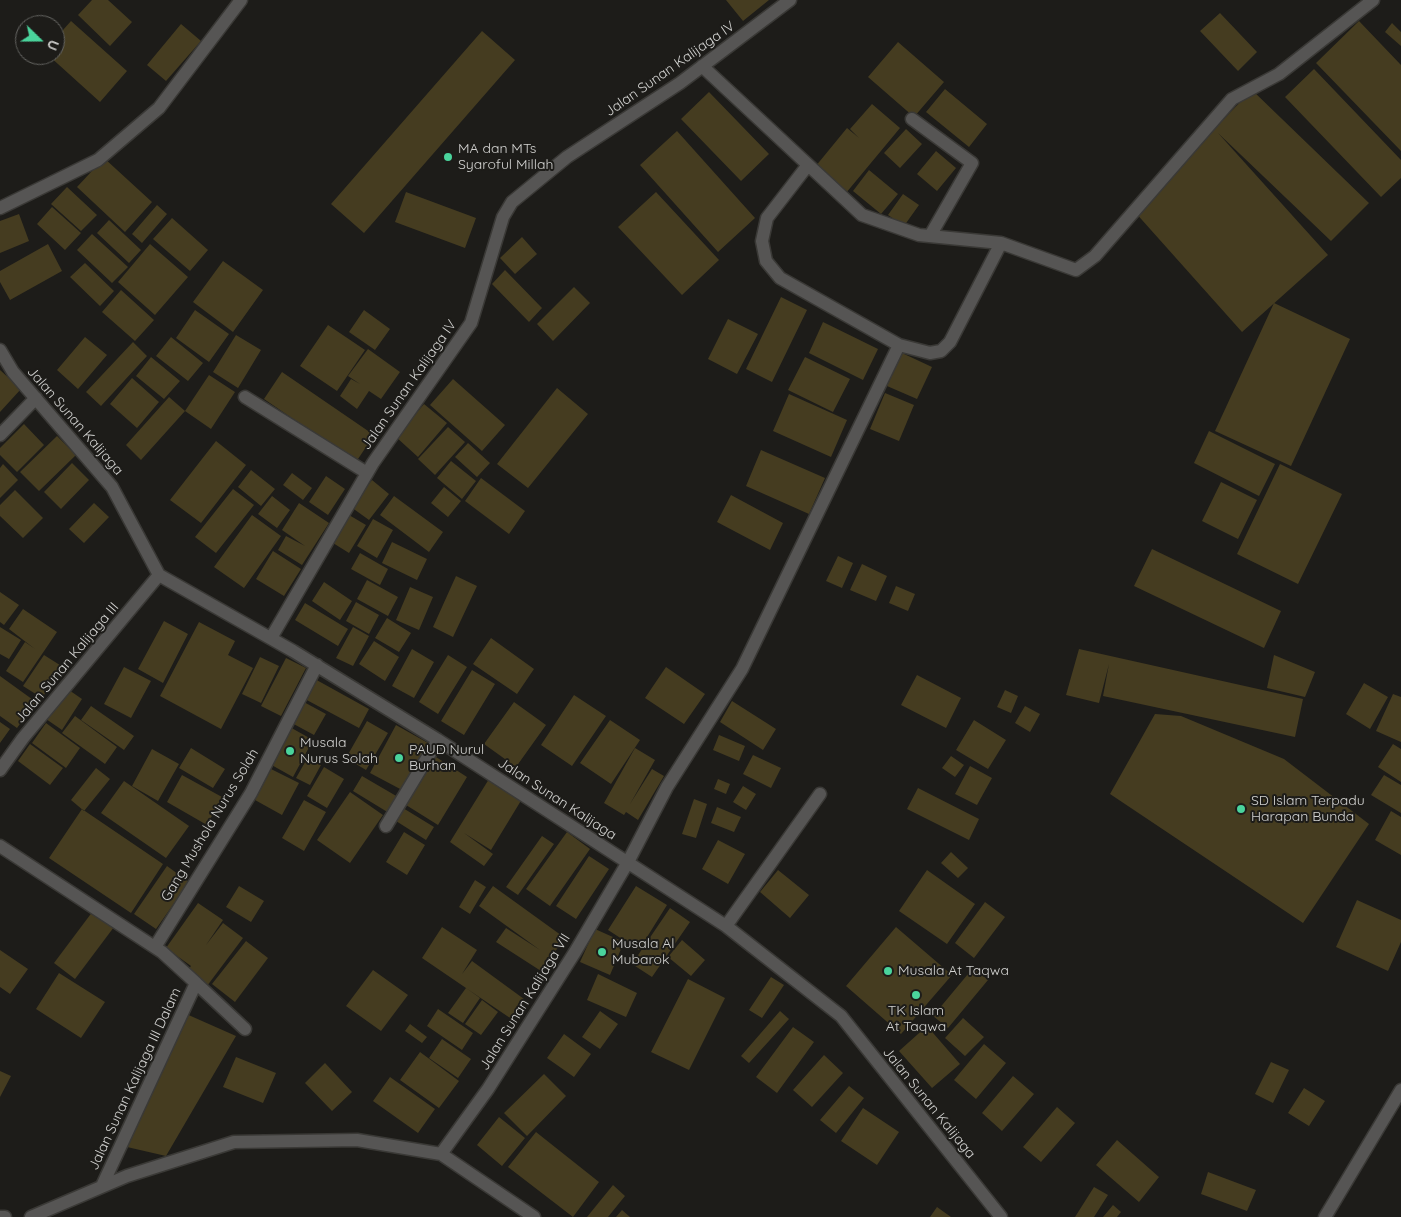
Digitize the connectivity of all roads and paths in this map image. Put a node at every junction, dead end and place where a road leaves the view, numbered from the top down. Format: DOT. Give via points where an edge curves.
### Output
graph roads {
  1 [pos="241,0"];
  2 [pos="790,0"];
  3 [pos="1373,0"];
  4 [pos="702,66"];
  5 [pos="912,119"];
  6 [pos="808,165"];
  7 [pos="0,208"];
  8 [pos="930,236"];
  9 [pos="1001,243"];
  10 [pos="899,345"];
  11 [pos="0,350"];
  12 [pos="245,397"];
  13 [pos="36,398"];
  14 [pos="0,435"];
  15 [pos="367,473"];
  16 [pos="159,575"];
  17 [pos="271,638"];
  18 [pos="317,665"];
  19 [pos="438,740"];
  20 [pos="0,770"];
  21 [pos="820,794"];
  22 [pos="386,826"];
  23 [pos="0,846"];
  24 [pos="628,862"];
  25 [pos="726,926"];
  26 [pos="154,947"];
  27 [pos="196,983"];
  28 [pos="245,1029"];
  29 [pos="1401,1090"];
  30 [pos="440,1154"];
  31 [pos="102,1186"];
  32 [pos="0,1217"];
  33 [pos="6,1217"];
  34 [pos="31,1217"];
  35 [pos="534,1217"];
  36 [pos="1001,1217"];
  37 [pos="1325,1217"];
  1 -- 7 [label="street" via="159,108 98,160"];
  2 -- 4 [label="street, Jalan Sunan Kalijaga IV"];
  3 -- 9 [label="street" via="1279,74 1232,99 1095,256 1076,270"];
  4 -- 6 [label="street"];
  4 -- 15 [label="street, Jalan Sunan Kalijaga IV" via="567,157 512,202 503,217 471,323"];
  5 -- 8 [label="street" via="972,163"];
  6 -- 8 [label="street" via="862,215"];
  6 -- 10 [label="street" via="767,218 762,241 766,261 780,278"];
  8 -- 9 [label="street"];
  9 -- 10 [label="street" via="950,342 941,351 930,353"];
  10 -- 24 [label="street, Jalan Sunan Kalijaga VII" via="742,669 667,787"];
  11 -- 13 [label="street, Jalan Sunan Kalijaga" via="13,372"];
  12 -- 15 [label="street"];
  13 -- 14 [label="street"];
  13 -- 16 [label="street, Jalan Sunan Kalijaga" via="112,486"];
  15 -- 17 [label="street, Jalan Sunan Kalijaga IV"];
  16 -- 17 [label="street, Jalan Sunan Kalijaga"];
  16 -- 20 [label="street, Jalan Sunan Kalijaga III"];
  17 -- 18 [label="street, Jalan Sunan Kalijaga"];
  18 -- 19 [label="street, Jalan Sunan Kalijaga"];
  18 -- 26 [label="street, Gang Mushola Nurus Solah" via="250,793"];
  19 -- 22 [label="street"];
  19 -- 24 [label="street, Jalan Sunan Kalijaga"];
  21 -- 25 [label="street"];
  23 -- 26 [label="street, Jalan Sunan Kalijaga III Dalam"];
  24 -- 25 [label="street, Jalan Sunan Kalijaga"];
  24 -- 30 [label="street, Jalan Sunan Kalijaga VII" via="488,1089"];
  25 -- 36 [label="street, Jalan Sunan Kalijaga" via="841,1016"];
  26 -- 27 [label="street, Jalan Sunan Kalijaga III Dalam"];
  27 -- 28 [label="street, Jalan Sunan Kalijaga III Dalam"];
  27 -- 31 [label="street, Jalan Sunan Kalijaga III Dalam"];
  29 -- 37 [label="street"];
  30 -- 31 [label="street" via="357,1140 234,1142"];
  30 -- 35 [label="street"];
  31 -- 34 [label="street"];
  32 -- 33 [label="street"];
}
